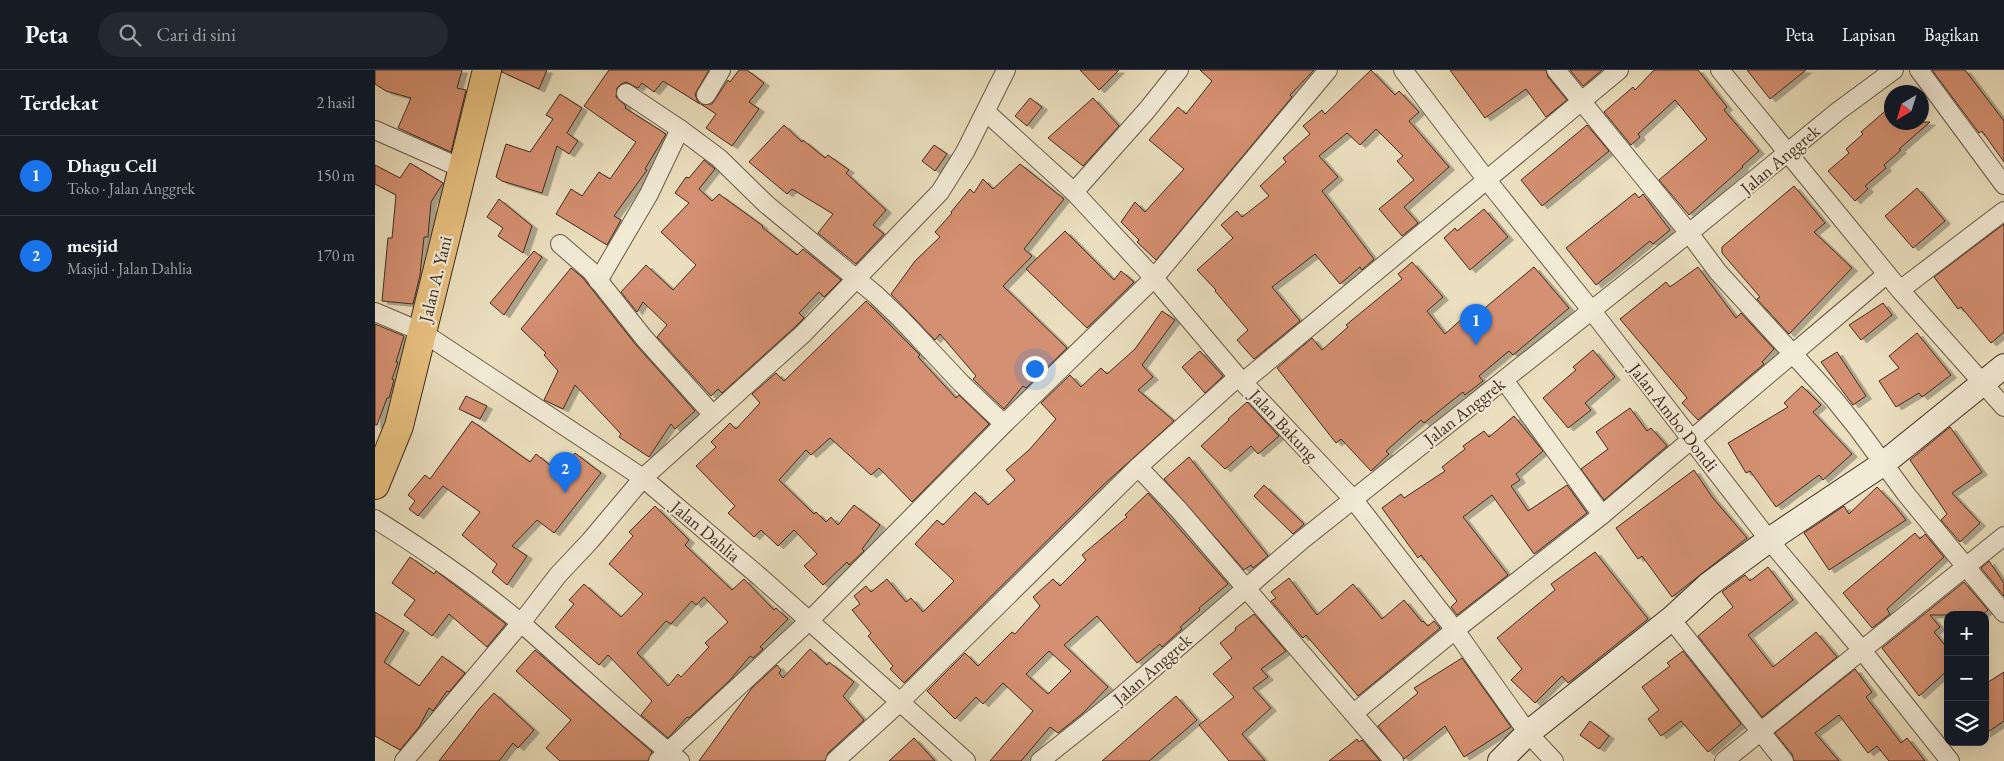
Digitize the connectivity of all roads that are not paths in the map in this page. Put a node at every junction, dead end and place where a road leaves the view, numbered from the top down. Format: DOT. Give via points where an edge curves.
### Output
graph roads {
  1 [pos="487,70"];
  2 [pos="721,70"];
  3 [pos="1006,70"];
  4 [pos="1179,70"];
  5 [pos="1328,70"];
  6 [pos="1403,70"];
  7 [pos="1556,70"];
  8 [pos="1619,70"];
  9 [pos="1720,70"];
  10 [pos="1894,70"];
  11 [pos="1919,70"];
  12 [pos="626,93"];
  13 [pos="706,95"];
  14 [pos="1582,101"];
  15 [pos="986,112"];
  16 [pos="680,129"];
  17 [pos="375,130"];
  18 [pos="1787,153"];
  19 [pos="461,168"];
  20 [pos="1486,179"];
  21 [pos="2004,184"];
  22 [pos="1074,192"];
  23 [pos="2004,211"];
  24 [pos="1689,234"];
  25 [pos="560,244"];
  26 [pos="1887,274"];
  27 [pos="1154,278"];
  28 [pos="856,279"];
  29 [pos="598,281"];
  30 [pos="1901,290"];
  31 [pos="1592,311"];
  32 [pos="375,312"];
  33 [pos="422,332"];
  34 [pos="1792,355"];
  35 [pos="2004,366"];
  36 [pos="1240,379"];
  37 [pos="1504,380"];
  38 [pos="1983,384"];
  39 [pos="2004,407"];
  40 [pos="713,415"];
  41 [pos="1004,424"];
  42 [pos="1691,440"];
  43 [pos="1884,463"];
  44 [pos="1138,467"];
  45 [pos="377,477"];
  46 [pos="643,478"];
  47 [pos="1353,499"];
  48 [pos="1601,515"];
  49 [pos="375,519"];
  50 [pos="2004,536"];
  51 [pos="1769,540"];
  52 [pos="1966,567"];
  53 [pos="1247,588"];
  54 [pos="2004,613"];
  55 [pos="1671,619"];
  56 [pos="809,621"];
  57 [pos="521,623"];
  58 [pos="1455,630"];
  59 [pos="1861,649"];
  60 [pos="900,702"];
  61 [pos="1354,713"];
  62 [pos="1761,730"];
  63 [pos="1528,733"];
  64 [pos="669,758"];
  65 [pos="404,761"];
  66 [pos="835,761"];
  67 [pos="966,761"];
  68 [pos="1040,761"];
  69 [pos="1393,761"];
  70 [pos="1499,761"];
  71 [pos="1554,761"];
  72 [pos="1724,761"];
  73 [pos="1784,761"];
  74 [pos="1950,761"];
  1 -- 19 [label="highway, Jalan A. Yani"];
  2 -- 13 [label="street"];
  3 -- 15 [label="street"];
  4 -- 22 [label="street"];
  5 -- 27 [label="street"];
  6 -- 20 [label="street, Jalan Ambo Dondi"];
  7 -- 14 [label="street"];
  8 -- 14 [label="street"];
  9 -- 18 [label="street"];
  10 -- 18 [label="street, Jalan Anggrek"];
  11 -- 21 [label="street"];
  12 -- 16 [label="street"];
  14 -- 20 [label="street"];
  14 -- 24 [label="street"];
  15 -- 22 [label="street, Jalan Bakung"];
  15 -- 28 [label="street" via="940,192"];
  16 -- 28 [label="street" via="719,158 766,204"];
  16 -- 29 [label="street" via="649,194"];
  17 -- 19 [label="street"];
  18 -- 24 [label="street, Jalan Anggrek"];
  18 -- 26 [label="street"];
  19 -- 33 [label="highway, Jalan A. Yani"];
  20 -- 31 [label="street, Jalan Ambo Dondi"];
  20 -- 36 [label="street"];
  22 -- 27 [label="street, Jalan Bakung"];
  23 -- 30 [label="street"];
  24 -- 31 [label="street, Jalan Anggrek"];
  24 -- 34 [label="street" via="1718,272"];
  25 -- 29 [label="street"];
  26 -- 30 [label="street"];
  26 -- 34 [label="street"];
  27 -- 36 [label="street, Jalan Bakung"];
  27 -- 41 [label="street"];
  28 -- 40 [label="street" via="803,334"];
  28 -- 41 [label="street" via="901,319"];
  29 -- 40 [label="street"];
  30 -- 38 [label="street"];
  31 -- 37 [label="street, Jalan Anggrek"];
  31 -- 42 [label="street, Jalan Ambo Dondi"];
  32 -- 33 [label="street, Jalan Dahlia"];
  33 -- 45 [label="highway, Jalan A. Yani" via="399,426"];
  33 -- 46 [label="street, Jalan Dahlia"];
  34 -- 42 [label="street"];
  34 -- 43 [label="street" via="1834,399"];
  35 -- 38 [label="street"];
  36 -- 44 [label="street"];
  36 -- 47 [label="street, Jalan Bakung"];
  37 -- 47 [label="street, Jalan Anggrek"];
  37 -- 48 [label="street"];
  38 -- 39 [label="street"];
  38 -- 43 [label="street"];
  40 -- 46 [label="street"];
  41 -- 56 [label="street"];
  42 -- 48 [label="street"];
  42 -- 51 [label="street, Jalan Ambo Dondi"];
  43 -- 51 [label="street"];
  43 -- 52 [label="street"];
  44 -- 53 [label="street"];
  44 -- 60 [label="street"];
  46 -- 56 [label="street, Jalan Dahlia"];
  46 -- 57 [label="street" via="558,575"];
  47 -- 53 [label="street, Jalan Anggrek"];
  47 -- 58 [label="street, Jalan Bakung"];
  48 -- 58 [label="street"];
  49 -- 57 [label="street" via="465,579"];
  50 -- 52 [label="street"];
  51 -- 55 [label="street" via="1708,585"];
  51 -- 59 [label="street, Jalan Ambo Dondi"];
  52 -- 54 [label="street"];
  52 -- 59 [label="street"];
  53 -- 61 [label="street"];
  53 -- 68 [label="street, Jalan Anggrek" via="1119,699"];
  55 -- 62 [label="street"];
  55 -- 63 [label="street"];
  56 -- 60 [label="street, Jalan Dahlia"];
  56 -- 64 [label="street"];
  57 -- 64 [label="street"];
  57 -- 65 [label="street"];
  58 -- 61 [label="street"];
  58 -- 63 [label="street, Jalan Bakung"];
  59 -- 62 [label="street"];
  59 -- 74 [label="street, Jalan Ambo Dondi"];
  60 -- 66 [label="street"];
  60 -- 67 [label="street, Jalan Dahlia"];
  61 -- 69 [label="street"];
  62 -- 72 [label="street"];
  62 -- 73 [label="street"];
  63 -- 70 [label="street"];
  63 -- 71 [label="street, Jalan Bakung"];
}
